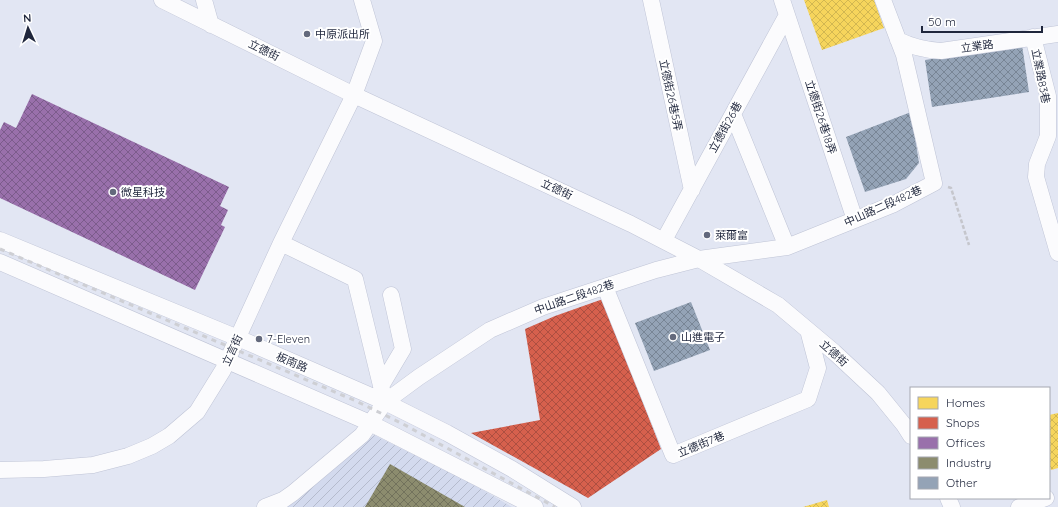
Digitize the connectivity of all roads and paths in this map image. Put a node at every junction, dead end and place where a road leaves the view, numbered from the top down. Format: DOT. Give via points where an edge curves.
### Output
graph roads {
  1 [pos="162,0"];
  2 [pos="204,0"];
  3 [pos="362,0"];
  4 [pos="651,0"];
  5 [pos="883,0"];
  6 [pos="785,7"];
  7 [pos="212,24"];
  8 [pos="1058,34"];
  9 [pos="1033,37"];
  10 [pos="898,40"];
  11 [pos="354,95"];
  12 [pos="733,114"];
  13 [pos="934,183"];
  14 [pos="692,190"];
  15 [pos="855,220"];
  16 [pos="0,240"];
  17 [pos="664,240"];
  18 [pos="281,243"];
  19 [pos="969,245"];
  20 [pos="787,247"];
  21 [pos="1058,253"];
  22 [pos="699,259"];
  23 [pos="0,262"];
  24 [pos="605,286"];
  25 [pos="390,295"];
  26 [pos="808,330"];
  27 [pos="238,338"];
  28 [pos="227,361"];
  29 [pos="381,386"];
  30 [pos="385,402"];
  31 [pos="370,423"];
  32 [pos="910,434"];
  33 [pos="0,470"];
  34 [pos="1043,499"];
  35 [pos="265,507"];
  36 [pos="535,507"];
  37 [pos="573,507"];
  38 [pos="1019,507"];
  1 -- 7 [label="street, 立德街"];
  2 -- 7 [label="street"];
  3 -- 11 [label="street, 立言街" via="374,41"];
  4 -- 14 [label="street, 立德街26巷5弄"];
  5 -- 10 [label="street"];
  6 -- 12 [label="street, 立德街26巷"];
  6 -- 15 [label="street, 立德街26巷18弄"];
  7 -- 11 [label="street, 立德街"];
  8 -- 9 [label="street, 立業路"];
  9 -- 10 [label="street, 立業路" via="941,51 923,50"];
  9 -- 21 [label="street, 立業路83巷" via="1048,96 1048,136 1037,164 1036,177"];
  10 -- 13 [label="street" via="904,55"];
  11 -- 17 [label="street, 立德街"];
  11 -- 18 [label="street, 立言街"];
  12 -- 14 [label="street, 立德街26巷"];
  12 -- 20 [label="street"];
  13 -- 15 [label="street, 中山路二段482巷" via="894,204"];
  13 -- 19 [label="path" via="951,188"];
  14 -- 17 [label="street, 立德街26巷"];
  15 -- 20 [label="street, 中山路二段482巷"];
  16 -- 27 [label="street, 板南路"];
  17 -- 22 [label="street, 立德街"];
  18 -- 27 [label="street, 立言街"];
  18 -- 29 [label="street" via="354,279"];
  20 -- 22 [label="street, 中山路二段482巷"];
  22 -- 24 [label="street, 中山路二段482巷"];
  22 -- 26 [label="street, 立德街" via="778,305"];
  23 -- 28 [label="street"];
  24 -- 26 [label="street, 立德街7巷" via="673,455 808,399 818,368"];
  24 -- 30 [label="street, 中山路二段482巷" via="543,307 490,330"];
  25 -- 29 [label="street" via="403,349"];
  26 -- 32 [label="street, 立德街" via="878,393"];
  27 -- 28 [label="street, 立言街"];
  27 -- 30 [label="street, 板南路"];
  28 -- 31 [label="street"];
  28 -- 33 [label="street, 立言街" via="217,382 197,412 152,446 128,456 93,465"];
  29 -- 30 [label="street"];
  30 -- 31 [label="street, 中山路二段482巷"];
  30 -- 37 [label="street, 板南路" via="480,451"];
  31 -- 35 [label="street, 中山路二段482巷" via="362,435 293,493"];
  31 -- 36 [label="street"];
  34 -- 38 [label="street"];
}
